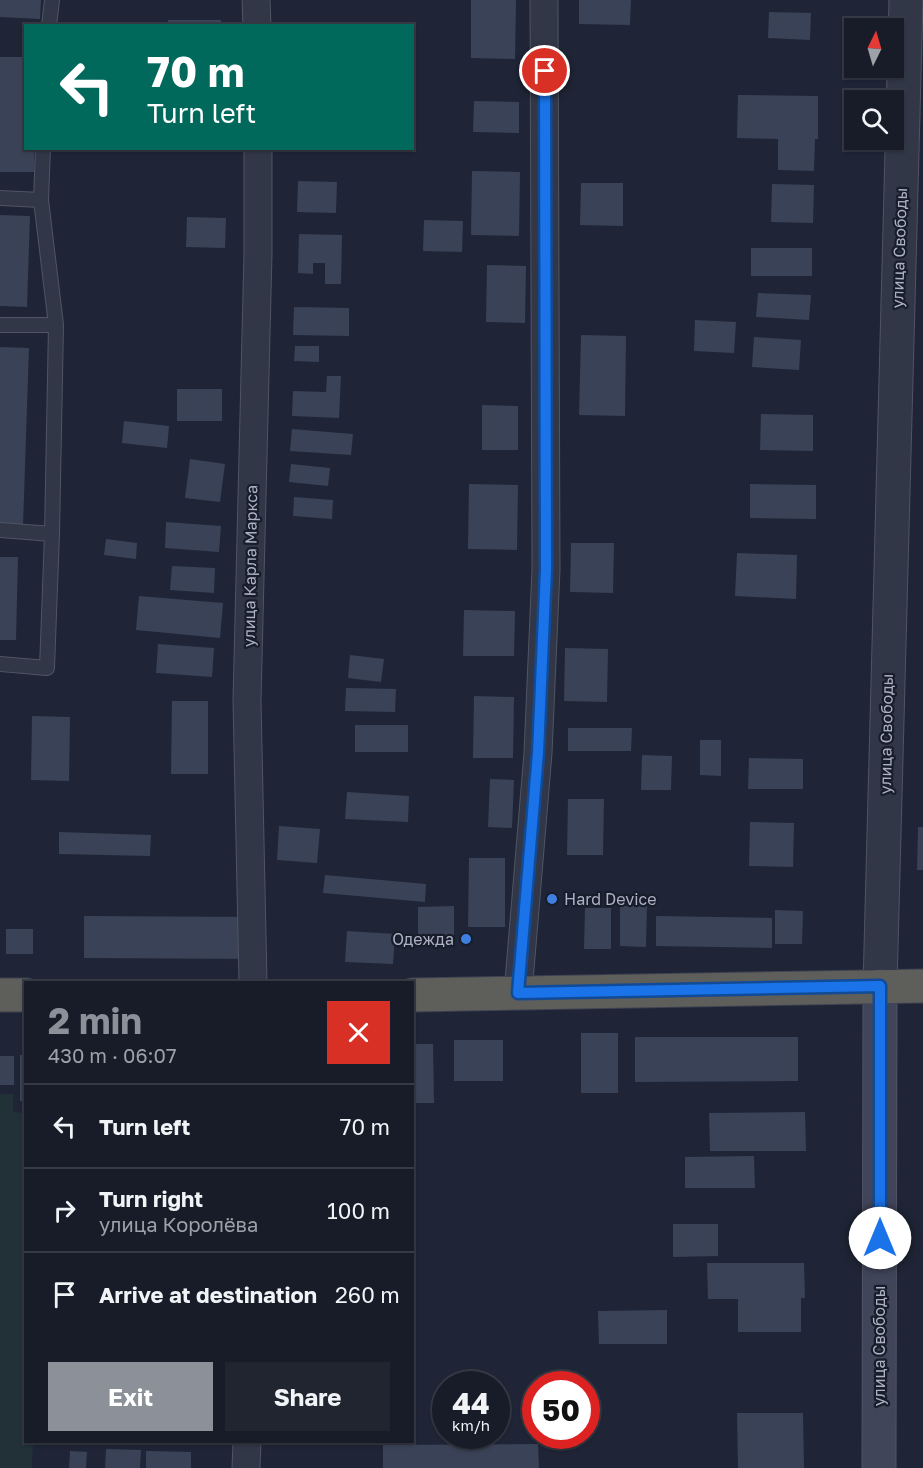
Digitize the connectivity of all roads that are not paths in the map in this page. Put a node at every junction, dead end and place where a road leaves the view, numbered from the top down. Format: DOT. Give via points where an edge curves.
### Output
graph roads {
  1 [pos="51,0"];
  2 [pos="256,0"];
  3 [pos="544,0"];
  4 [pos="906,0"];
  5 [pos="49,24"];
  6 [pos="257,24"];
  7 [pos="43,150"];
  8 [pos="258,150"];
  9 [pos="0,198"];
  10 [pos="41,200"];
  11 [pos="0,325"];
  12 [pos="56,325"];
  13 [pos="0,530"];
  14 [pos="52,534"];
  15 [pos="0,664"];
  16 [pos="253,981"];
  17 [pos="880,986"];
  18 [pos="923,986"];
  19 [pos="518,993"];
  20 [pos="0,995"];
  21 [pos="24,995"];
  22 [pos="414,995"];
  23 [pos="247,1443"];
  24 [pos="246,1468"];
  25 [pos="879,1468"];
  1 -- 5 [label="lane"];
  2 -- 6 [label="street"];
  3 -- 19 [label="street" via="546,569 538,753"];
  4 -- 17 [label="street, улица Свободы"];
  7 -- 10 [label="lane"];
  8 -- 16 [label="street, улица Карла Маркса" via="247,700"];
  9 -- 10 [label="lane"];
  10 -- 12 [label="lane"];
  11 -- 12 [label="lane"];
  12 -- 14 [label="lane"];
  13 -- 14 [label="lane"];
  14 -- 15 [label="lane" via="47,668"];
  17 -- 18 [label="highway"];
  17 -- 19 [label="highway"];
  17 -- 25 [label="main road, улица Свободы"];
  19 -- 22 [label="highway"];
  20 -- 21 [label="highway"];
  23 -- 24 [label="street"];
}
